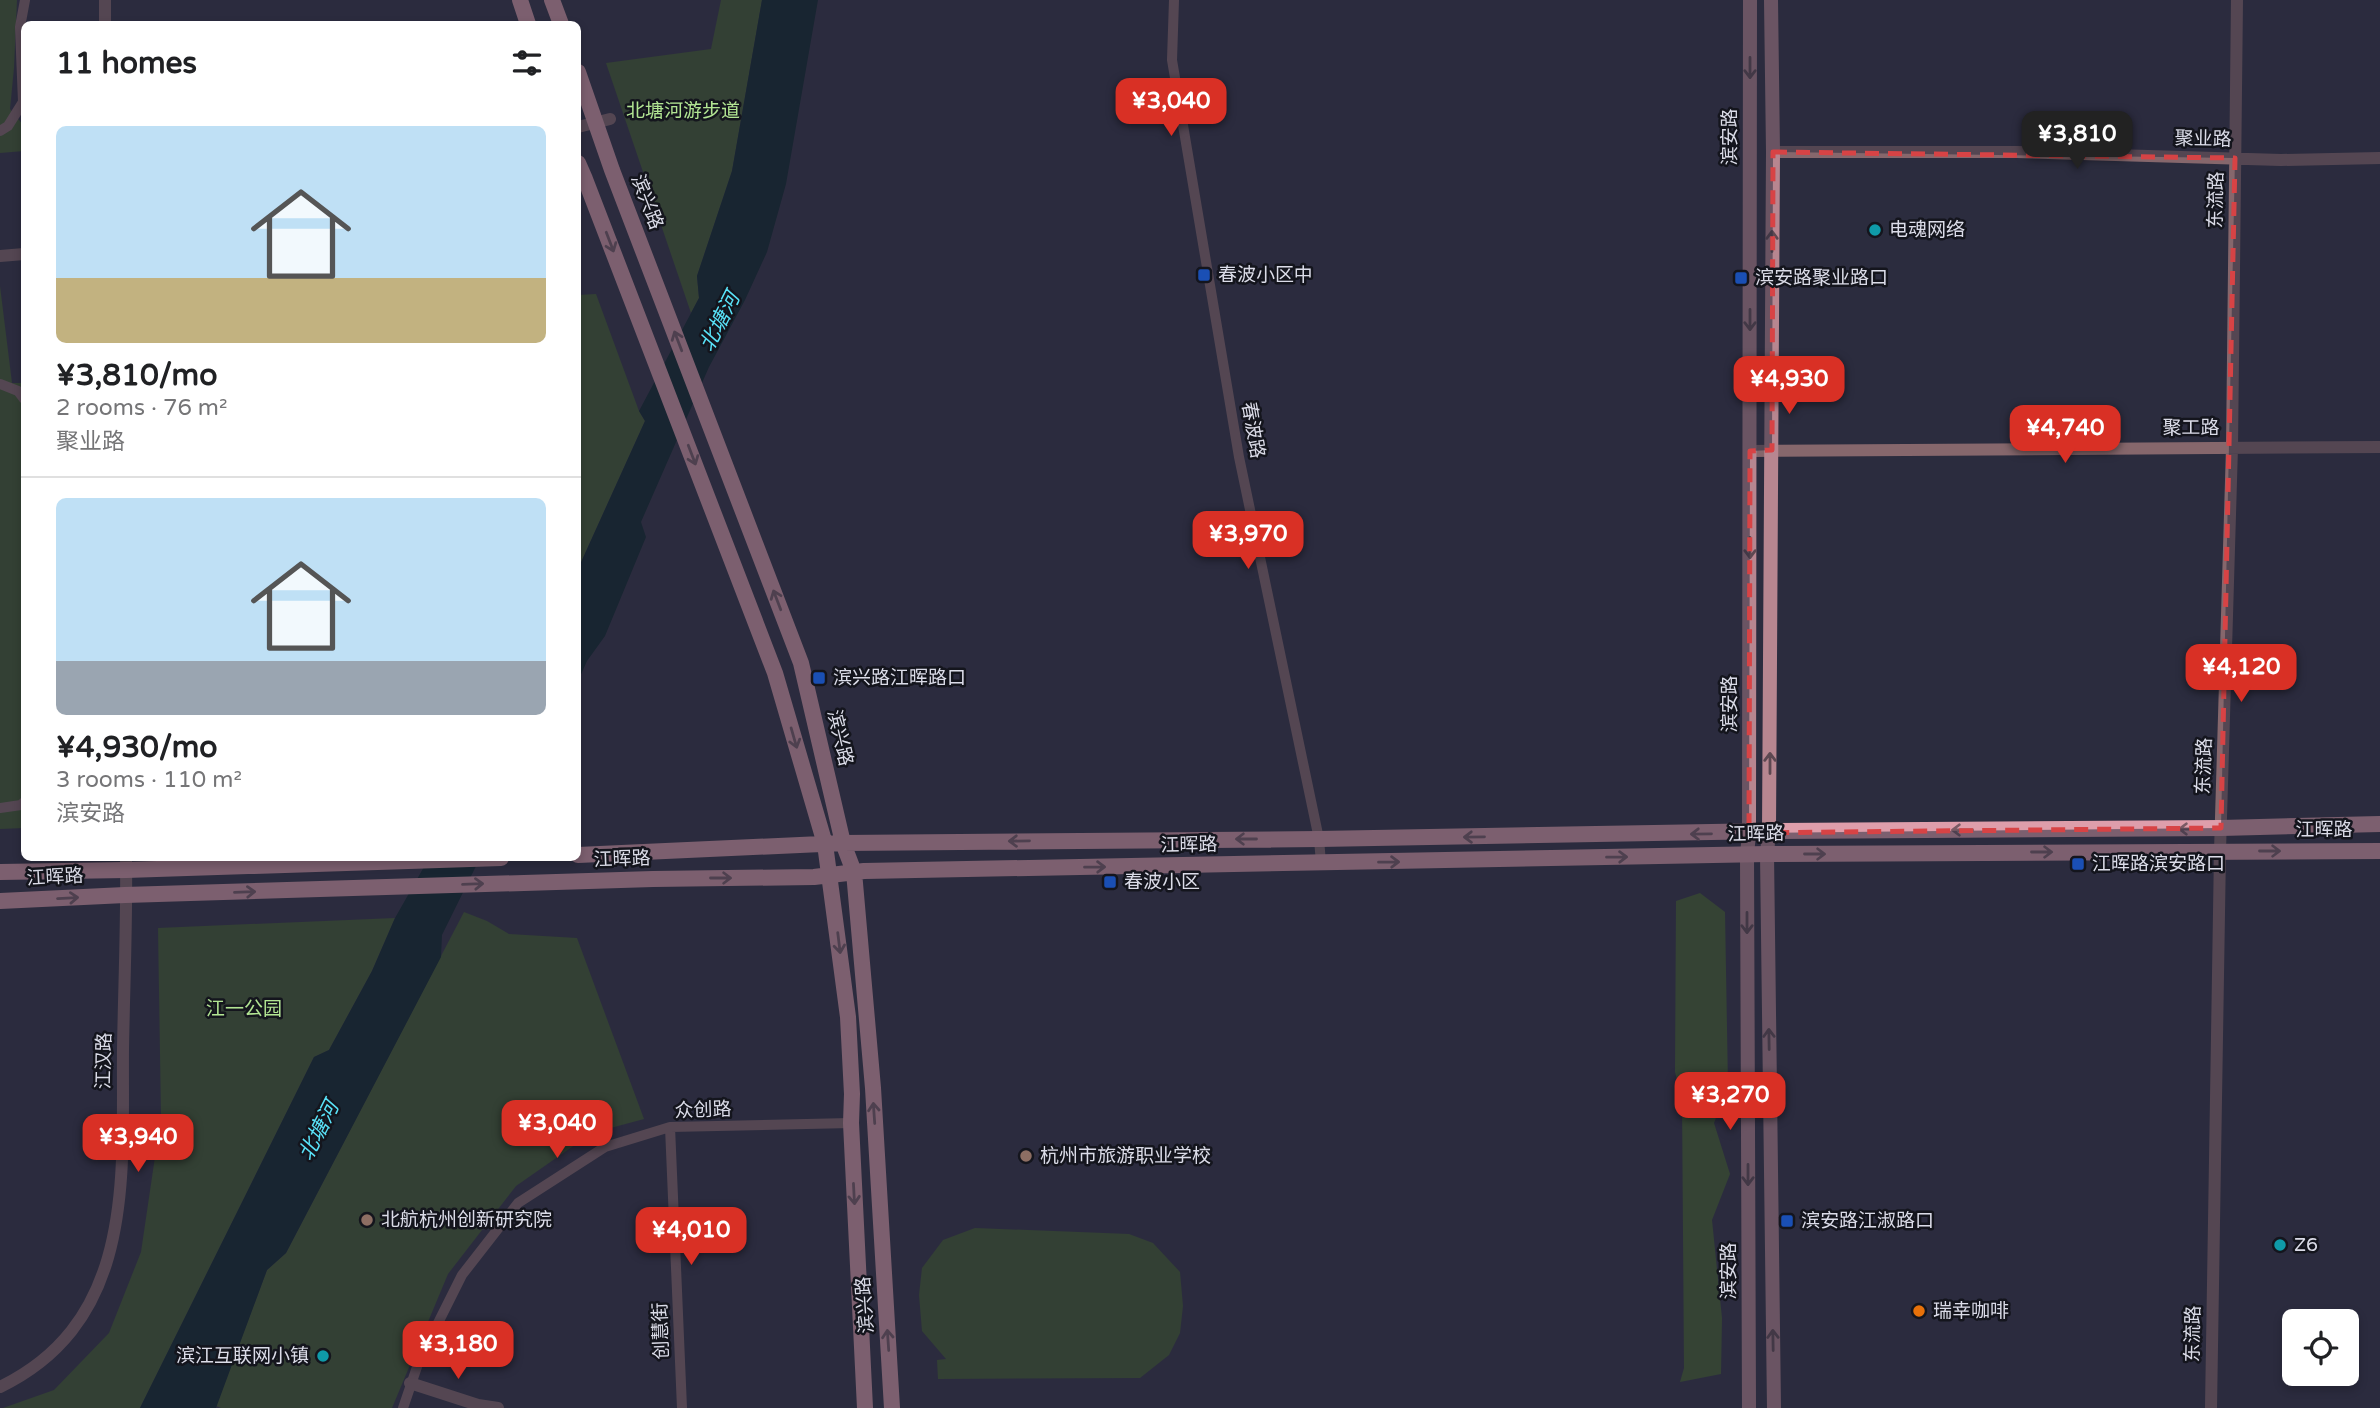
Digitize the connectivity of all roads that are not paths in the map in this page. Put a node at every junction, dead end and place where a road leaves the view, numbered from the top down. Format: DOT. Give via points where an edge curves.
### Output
graph roads {
  1 [pos="25,0"];
  2 [pos="105,0"];
  3 [pos="520,0"];
  4 [pos="552,0"];
  5 [pos="1174,0"];
  6 [pos="1749,0"];
  7 [pos="1771,0"];
  8 [pos="2237,0"];
  9 [pos="21,21"];
  10 [pos="105,21"];
  11 [pos="527,21"];
  12 [pos="560,21"];
  13 [pos="21,22"];
  14 [pos="21,52"];
  15 [pos="581,78"];
  16 [pos="21,105"];
  17 [pos="603,121"];
  18 [pos="581,126"];
  19 [pos="0,131"];
  20 [pos="1773,152"];
  21 [pos="2235,158"];
  22 [pos="2380,158"];
  23 [pos="581,169"];
  24 [pos="21,254"];
  25 [pos="0,257"];
  26 [pos="0,384"];
  27 [pos="21,395"];
  28 [pos="2232,447"];
  29 [pos="2380,447"];
  30 [pos="1772,450"];
  31 [pos="1750,451"];
  32 [pos="21,806"];
  33 [pos="0,808"];
  34 [pos="2380,824"];
  35 [pos="2221,828"];
  36 [pos="1769,831"];
  37 [pos="1749,833"];
  38 [pos="1319,839"];
  39 [pos="843,843"];
  40 [pos="825,844"];
  41 [pos="2220,851"];
  42 [pos="2380,851"];
  43 [pos="1767,854"];
  44 [pos="581,855"];
  45 [pos="1746,855"];
  46 [pos="403,861"];
  47 [pos="1321,863"];
  48 [pos="126,864"];
  49 [pos="0,872"];
  50 [pos="854,872"];
  51 [pos="829,875"];
  52 [pos="125,895"];
  53 [pos="0,901"];
  54 [pos="851,1123"];
  55 [pos="670,1127"];
  56 [pos="410,1383"];
  57 [pos="0,1387"];
  58 [pos="403,1408"];
  59 [pos="498,1408"];
  60 [pos="682,1408"];
  61 [pos="866,1408"];
  62 [pos="892,1408"];
  63 [pos="1749,1408"];
  64 [pos="1774,1408"];
  65 [pos="2211,1408"];
  1 -- 9 [label="street"];
  2 -- 10 [label="street"];
  3 -- 11 [label="main road"];
  4 -- 12 [label="main road"];
  5 -- 38 [label="street, 春波路" via="1172,60 1239,457"];
  6 -- 31 [label="main road, 滨安路, one-way"];
  7 -- 20 [label="main road, 滨安路"];
  8 -- 21 [label="street, 东流路"];
  13 -- 14 [label="street"];
  15 -- 17 [label="main road, 滨兴路"];
  16 -- 19 [label="street"];
  17 -- 18 [label="street"];
  39 -- 17 [label="main road, 滨兴路, one-way" via="801,663 612,170"];
  20 -- 21 [label="street, 聚业路"];
  30 -- 20 [label="main road, 滨安路, one-way"];
  21 -- 22 [label="street, 聚业路"];
  21 -- 28 [label="street, 东流路"];
  23 -- 40 [label="main road, 滨兴路, one-way" via="775,673"];
  24 -- 25 [label="street"];
  26 -- 27 [label="street"];
  28 -- 29 [label="street, 聚工路"];
  28 -- 30 [label="street, 聚工路"];
  28 -- 35 [label="street, 东流路"];
  30 -- 31 [label="street, 聚工路"];
  36 -- 30 [label="main road, 滨安路, one-way"];
  31 -- 37 [label="main road, 滨安路, one-way"];
  32 -- 33 [label="street"];
  34 -- 35 [label="main road, 江晖路"];
  35 -- 36 [label="main road, 江晖路, one-way"];
  35 -- 41 [label="street, 东流路"];
  36 -- 37 [label="main road, 江晖路"];
  36 -- 43 [label="main road, 滨安路"];
  37 -- 38 [label="main road, 江晖路, one-way"];
  37 -- 45 [label="main road, 滨安路"];
  38 -- 39 [label="main road, 江晖路, one-way"];
  38 -- 47 [label="street, 春波路"];
  39 -- 40 [label="main road, 江晖路"];
  39 -- 50 [label="main road, 滨兴路"];
  40 -- 44 [label="main road, 江晖路"];
  40 -- 51 [label="main road, 滨兴路"];
  41 -- 42 [label="main road, 江晖路, one-way"];
  43 -- 41 [label="main road, 江晖路, one-way"];
  41 -- 65 [label="street, 东流路"];
  43 -- 45 [label="main road, 江晖路"];
  64 -- 43 [label="main road, 滨安路, one-way"];
  47 -- 45 [label="main road, 江晖路, one-way"];
  45 -- 63 [label="main road, 滨安路, one-way"];
  46 -- 48 [label="main road, 江晖路" via="173,868"];
  50 -- 47 [label="main road, 江晖路, one-way"];
  48 -- 49 [label="main road, 江晖路"];
  48 -- 52 [label="street, 江汉路"];
  50 -- 51 [label="main road, 江晖路"];
  62 -- 50 [label="main road, 滨兴路, one-way" via="873,1088"];
  52 -- 51 [label="main road, 江晖路, one-way"];
  51 -- 54 [label="main road, 滨兴路, one-way" via="848,1017"];
  53 -- 52 [label="main road, 江晖路, one-way"];
  52 -- 57 [label="street, 江汉路" via="122,1151 119,1217 110,1260 77,1324 46,1357"];
  54 -- 55 [label="street, 众创路"];
  54 -- 61 [label="main road, 滨兴路, one-way"];
  55 -- 56 [label="street, 众创路" via="605,1147 518,1203 462,1275"];
  55 -- 60 [label="street, 创慧街"];
  56 -- 58 [label="street, 众创路"];
  56 -- 59 [label="street"];
}
